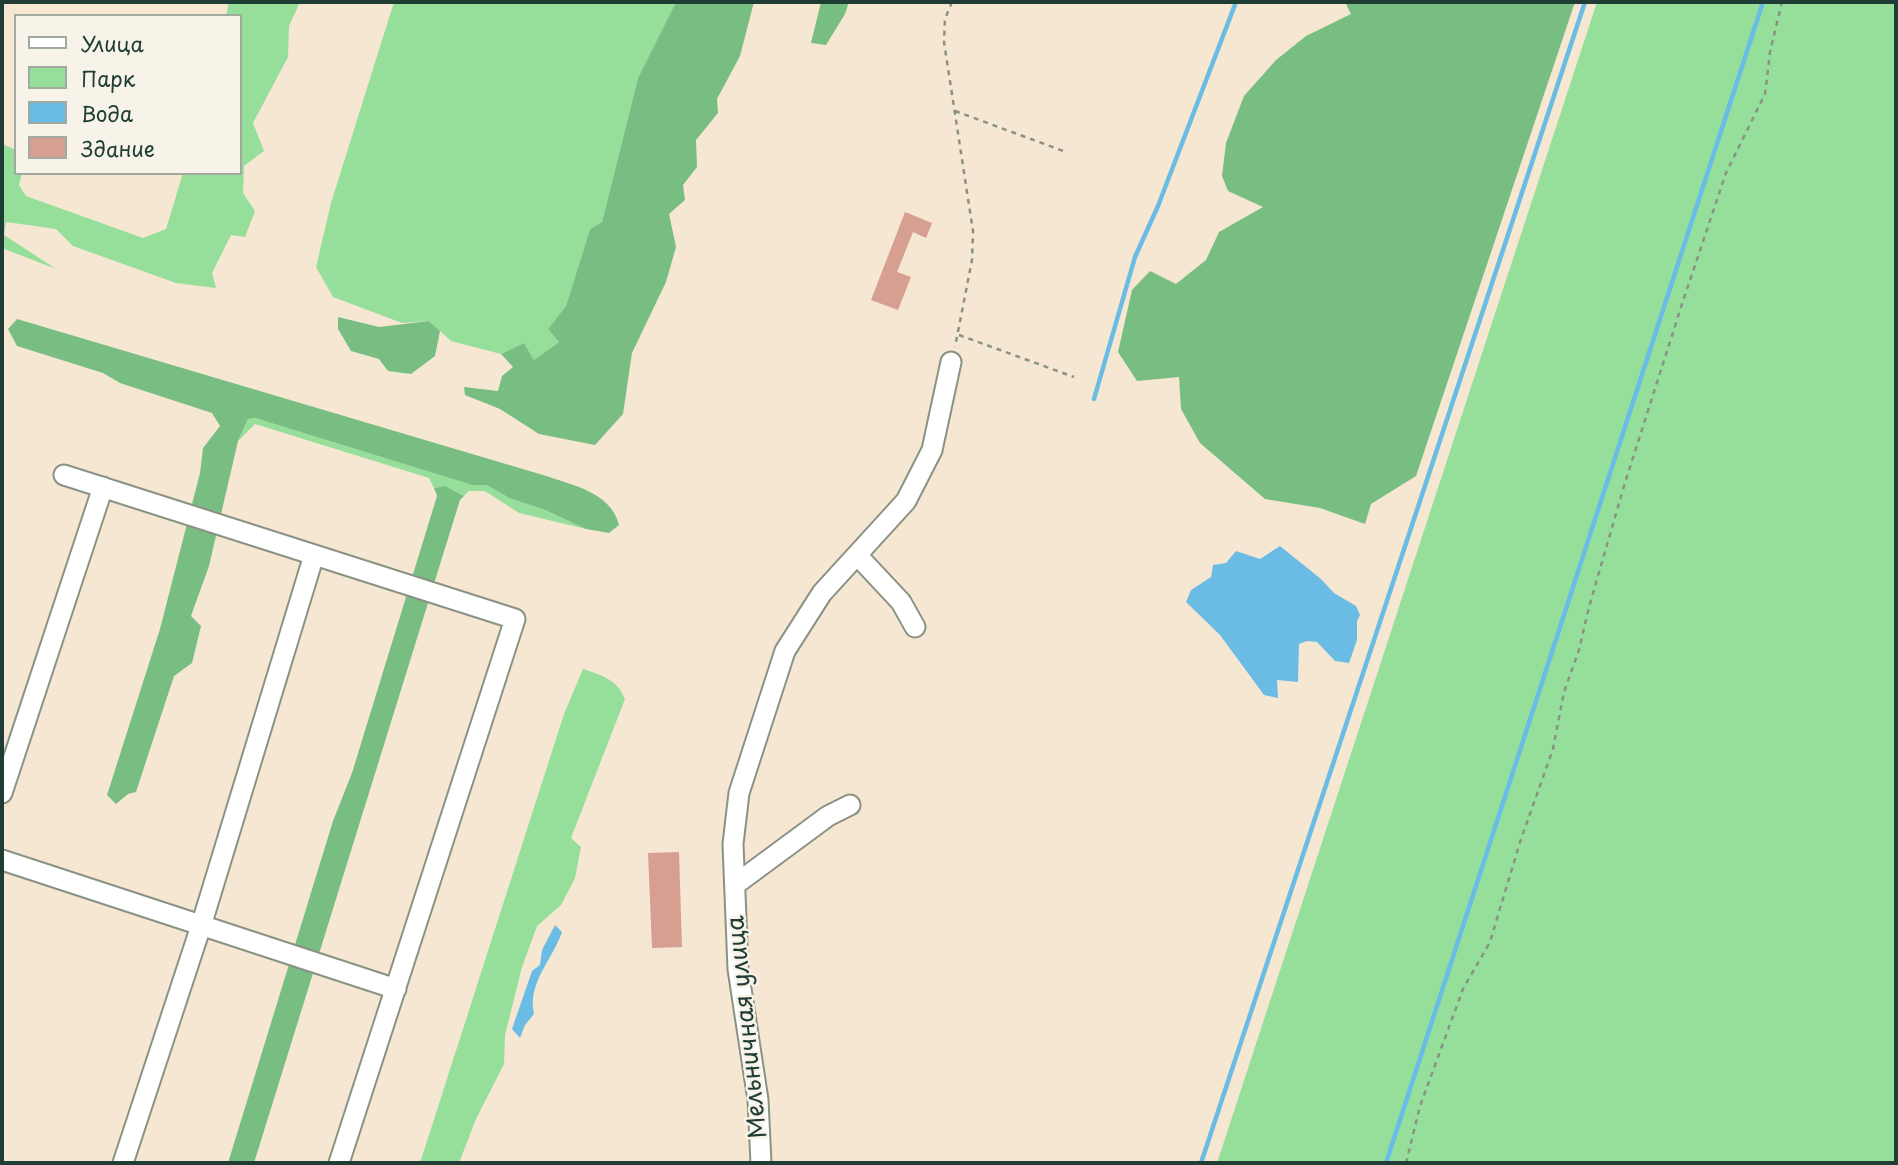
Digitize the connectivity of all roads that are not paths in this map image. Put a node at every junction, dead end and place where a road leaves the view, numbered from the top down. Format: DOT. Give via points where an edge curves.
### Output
graph roads {
  1 [pos="951,362"];
  2 [pos="64,475"];
  3 [pos="103,487"];
  4 [pos="314,555"];
  5 [pos="857,555"];
  6 [pos="915,627"];
  7 [pos="2,793"];
  8 [pos="850,805"];
  9 [pos="2,860"];
  10 [pos="736,884"];
  11 [pos="201,926"];
  12 [pos="396,989"];
  13 [pos="123,1163"];
  14 [pos="339,1163"];
  15 [pos="761,1163"];
  1 -- 5 [label="street, Мельничная улица" via="940,424 927,461 906,501"];
  2 -- 3 [label="street"];
  3 -- 4 [label="street"];
  3 -- 7 [label="street"];
  4 -- 11 [label="street"];
  4 -- 12 [label="street" via="515,619"];
  5 -- 6 [label="street" via="901,602"];
  5 -- 10 [label="street, Мельничная улица" via="822,593 785,651 739,793 733,844"];
  8 -- 10 [label="street"];
  9 -- 11 [label="street"];
  10 -- 15 [label="street, Мельничная улица" via="738,968 758,1100"];
  11 -- 12 [label="street"];
  11 -- 13 [label="street"];
  12 -- 14 [label="street"];
}
